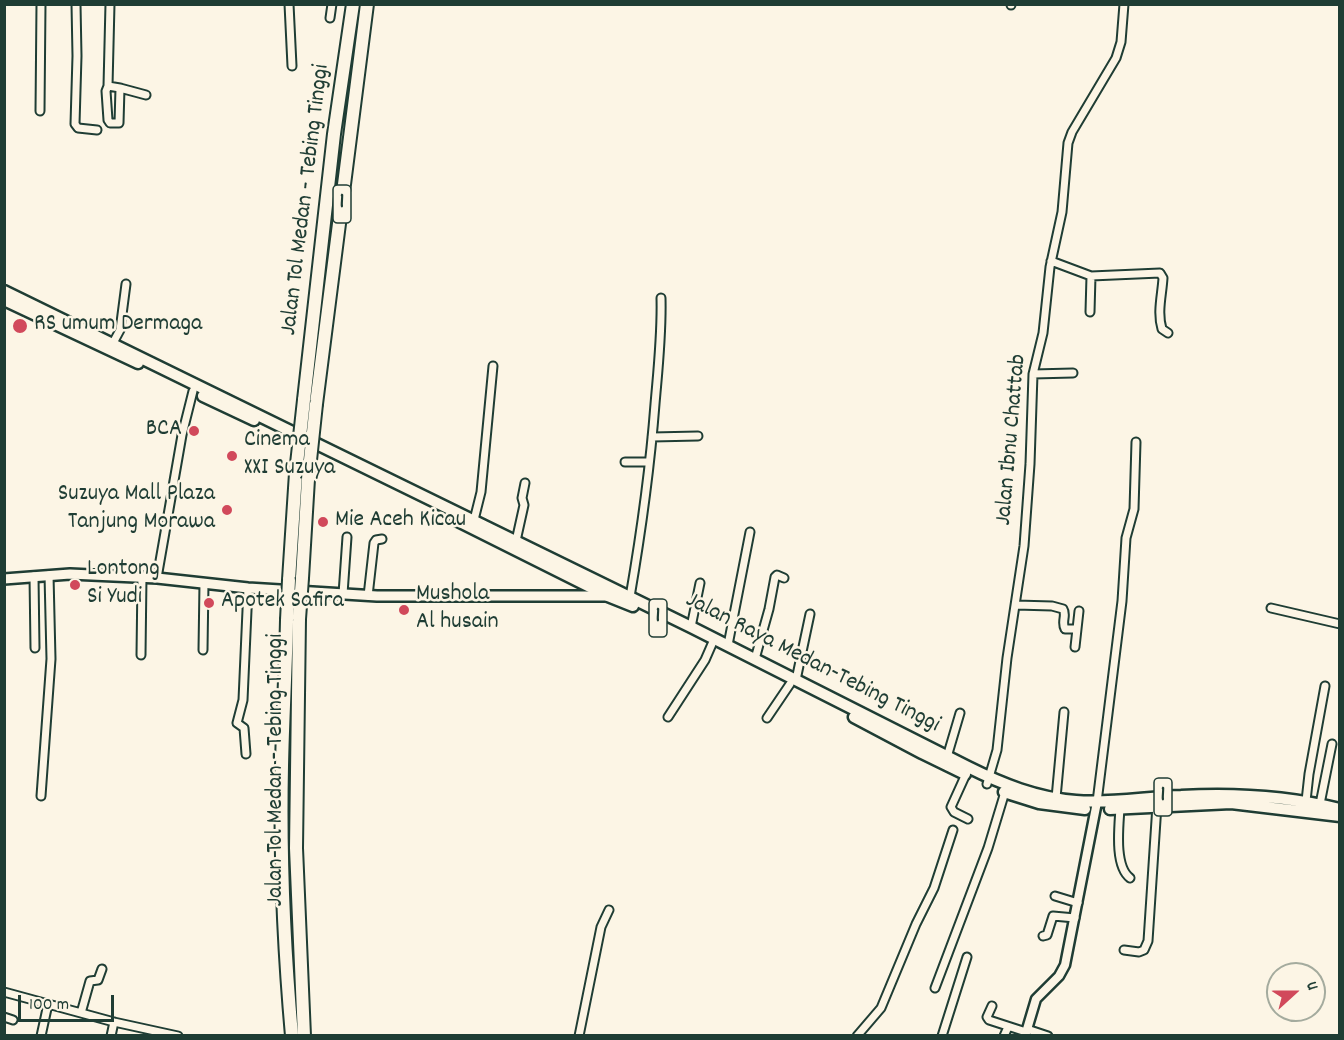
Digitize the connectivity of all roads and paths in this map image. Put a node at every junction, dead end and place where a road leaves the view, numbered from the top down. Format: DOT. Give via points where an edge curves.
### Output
graph roads {
  1 [pos="41,4"];
  2 [pos="76,4"];
  3 [pos="110,4"];
  4 [pos="289,4"];
  5 [pos="332,4"];
  6 [pos="352,4"];
  7 [pos="367,4"];
  8 [pos="1124,4"];
  9 [pos="330,18"];
  10 [pos="292,66"];
  11 [pos="108,86"];
  12 [pos="120,88"];
  13 [pos="146,95"];
  14 [pos="40,111"];
  15 [pos="97,130"];
  16 [pos="1051,261"];
  17 [pos="1091,276"];
  18 [pos="126,284"];
  19 [pos="4,291"];
  20 [pos="661,298"];
  21 [pos="4,300"];
  22 [pos="1090,312"];
  23 [pos="1168,333"];
  24 [pos="113,343"];
  25 [pos="1036,363"];
  26 [pos="493,366"];
  27 [pos="1073,373"];
  28 [pos="1033,374"];
  29 [pos="1046,374"];
  30 [pos="194,391"];
  31 [pos="310,402"];
  32 [pos="698,436"];
  33 [pos="652,437"];
  34 [pos="1136,442"];
  35 [pos="625,462"];
  36 [pos="649,462"];
  37 [pos="525,483"];
  38 [pos="474,520"];
  39 [pos="750,532"];
  40 [pos="347,537"];
  41 [pos="382,539"];
  42 [pos="516,541"];
  43 [pos="49,575"];
  44 [pos="34,576"];
  45 [pos="142,577"];
  46 [pos="157,578"];
  47 [pos="783,578"];
  48 [pos="4,579"];
  49 [pos="204,583"];
  50 [pos="700,583"];
  51 [pos="248,588"];
  52 [pos="585,590"];
  53 [pos="610,592"];
  54 [pos="343,594"];
  55 [pos="368,596"];
  56 [pos="630,597"];
  57 [pos="1016,605"];
  58 [pos="1271,608"];
  59 [pos="1078,611"];
  60 [pos="810,614"];
  61 [pos="293,619"];
  62 [pos="1340,624"];
  63 [pos="691,627"];
  64 [pos="1077,629"];
  65 [pos="712,644"];
  66 [pos="728,645"];
  67 [pos="1076,647"];
  68 [pos="35,648"];
  69 [pos="203,650"];
  70 [pos="141,655"];
  71 [pos="755,658"];
  72 [pos="793,682"];
  73 [pos="1325,686"];
  74 [pos="1064,712"];
  75 [pos="960,713"];
  76 [pos="668,717"];
  77 [pos="767,718"];
  78 [pos="1332,744"];
  79 [pos="246,753"];
  80 [pos="948,757"];
  81 [pos="966,774"];
  82 [pos="988,781"];
  83 [pos="1005,792"];
  84 [pos="42,796"];
  85 [pos="1056,798"];
  86 [pos="1306,801"];
  87 [pos="1320,804"];
  88 [pos="1096,805"];
  89 [pos="1157,805"];
  90 [pos="1120,808"];
  91 [pos="1339,809"];
  92 [pos="968,819"];
  93 [pos="952,830"];
  94 [pos="1130,878"];
  95 [pos="1055,896"];
  96 [pos="1078,903"];
  97 [pos="609,910"];
  98 [pos="1075,918"];
  99 [pos="1042,936"];
  100 [pos="1124,950"];
  101 [pos="967,957"];
  102 [pos="102,969"];
  103 [pos="935,988"];
  104 [pos="4,992"];
  105 [pos="48,1004"];
  106 [pos="992,1006"];
  107 [pos="81,1013"];
  108 [pos="4,1017"];
  109 [pos="14,1020"];
  110 [pos="114,1022"];
  111 [pos="1008,1027"];
  112 [pos="1026,1032"];
  113 [pos="40,1035"];
  114 [pos="111,1035"];
  115 [pos="178,1035"];
  116 [pos="292,1035"];
  117 [pos="304,1035"];
  118 [pos="579,1035"];
  119 [pos="857,1035"];
  120 [pos="942,1035"];
  121 [pos="1004,1035"];
  122 [pos="1048,1035"];
  1 -- 14 [label="street"];
  2 -- 15 [label="street" via="75,124 78,128"];
  3 -- 11 [label="street"];
  4 -- 10 [label="street"];
  5 -- 9 [label="street"];
  6 -- 31 [label="highway, Jalan Tol Medan - Tebing Tinggi / 1" via="334,134"];
  7 -- 31 [label="highway, Jalan Tol Medan - Tebing Tinggi / 1"];
  8 -- 16 [label="street, Jalan Ibnu Chattab" via="1116,58 1068,143 1062,212"];
  11 -- 12 [label="street"];
  11 -- 12 [label="street" via="110,123 120,123"];
  12 -- 13 [label="street"];
  16 -- 17 [label="street"];
  16 -- 25 [label="street, Jalan Ibnu Chattab" via="1046,319"];
  17 -- 22 [label="street"];
  17 -- 23 [label="street" via="1160,273 1160,322"];
  18 -- 24 [label="street" via="120,330"];
  19 -- 24 [label="highway, Jalan Raya Medan-Tebing Tinggi / 1"];
  20 -- 33 [label="street"];
  21 -- 30 [label="highway, Jalan Raya Medan-Tebing Tinggi / 1"];
  24 -- 38 [label="highway, Jalan Raya Medan-Tebing Tinggi / 1"];
  25 -- 28 [label="street, Jalan Ibnu Chattab"];
  25 -- 29 [label="street"];
  26 -- 38 [label="street"];
  27 -- 29 [label="street"];
  28 -- 29 [label="street"];
  28 -- 57 [label="street, Jalan Ibnu Chattab" via="1024,546"];
  30 -- 46 [label="street" via="182,435"];
  30 -- 52 [label="highway, Jalan Raya Medan-Tebing Tinggi / 1" via="325,453"];
  31 -- 61 [label="highway, Jalan Tol Medan - Tebing Tinggi / 1, bridge"];
  32 -- 33 [label="street"];
  33 -- 36 [label="street"];
  34 -- 88 [label="street" via="1134,508 1126,538 1122,601"];
  35 -- 36 [label="street"];
  36 -- 56 [label="street"];
  37 -- 42 [label="street"];
  38 -- 42 [label="highway, Jalan Raya Medan-Tebing Tinggi / 1"];
  39 -- 66 [label="street"];
  40 -- 54 [label="street"];
  41 -- 55 [label="street" via="374,543"];
  42 -- 53 [label="highway, Jalan Raya Medan-Tebing Tinggi / 1"];
  43 -- 44 [label="main road"];
  43 -- 45 [label="main road"];
  43 -- 84 [label="street" via="51,659"];
  44 -- 48 [label="main road"];
  44 -- 68 [label="street"];
  45 -- 46 [label="main road"];
  45 -- 70 [label="street"];
  46 -- 49 [label="main road"];
  47 -- 71 [label="street" via="775,577"];
  49 -- 51 [label="main road"];
  49 -- 69 [label="street"];
  50 -- 63 [label="street"];
  51 -- 54 [label="main road"];
  51 -- 79 [label="street" via="243,700 237,723 244,728"];
  52 -- 53 [label="highway, Jalan Raya Medan-Tebing Tinggi / 1"];
  52 -- 55 [label="main road" via="431,598"];
  53 -- 56 [label="highway, Jalan Raya Medan-Tebing Tinggi / 1"];
  53 -- 65 [label="highway, Jalan Raya Medan-Tebing Tinggi / 1"];
  54 -- 55 [label="main road"];
  56 -- 63 [label="highway, Jalan Raya Medan-Tebing Tinggi / 1"];
  57 -- 64 [label="street" via="1063,609 1065,629"];
  57 -- 82 [label="street, Jalan Ibnu Chattab" via="997,750"];
  58 -- 62 [label="street"];
  59 -- 64 [label="street"];
  60 -- 72 [label="street"];
  61 -- 116 [label="highway, 1" via="282,766 283,910"];
  61 -- 117 [label="highway, Jalan Tol Medan - Tebing Tinggi / 1" via="296,848"];
  63 -- 66 [label="highway, Jalan Raya Medan-Tebing Tinggi / 1"];
  64 -- 67 [label="street"];
  65 -- 72 [label="highway, Jalan Raya Medan-Tebing Tinggi / 1"];
  65 -- 76 [label="street"];
  66 -- 71 [label="highway, Jalan Raya Medan-Tebing Tinggi / 1"];
  71 -- 72 [label="highway, Jalan Raya Medan-Tebing Tinggi / 1"];
  72 -- 77 [label="street"];
  72 -- 80 [label="highway, Jalan Raya Medan-Tebing Tinggi / 1"];
  72 -- 81 [label="highway, Jalan Raya Medan-Tebing Tinggi / 1"];
  73 -- 86 [label="street"];
  74 -- 85 [label="street"];
  75 -- 80 [label="street"];
  78 -- 87 [label="street"];
  80 -- 82 [label="highway, Jalan Raya Medan-Tebing Tinggi / 1"];
  81 -- 82 [label="highway, Jalan Raya Medan-Tebing Tinggi / 1"];
  81 -- 92 [label="street" via="951,807"];
  82 -- 83 [label="highway, Jalan Raya Medan-Tebing Tinggi / 1"];
  82 -- 85 [label="highway, Jalan Raya Medan-Tebing Tinggi / 1"];
  83 -- 88 [label="highway, Jalan Raya Medan-Tebing Tinggi / 1" via="1056,807"];
  83 -- 103 [label="street"];
  85 -- 88 [label="highway, Jalan Raya Medan-Tebing Tinggi / 1"];
  86 -- 87 [label="highway, Jalan Raya Medan-Tebing Tinggi / 1"];
  86 -- 88 [label="highway, Jalan Raya Medan-Tebing Tinggi / 1" via="1269,796 1182,796"];
  87 -- 91 [label="highway, Jalan Raya Medan-Tebing Tinggi / 1"];
  88 -- 90 [label="highway, Jalan Raya Medan-Tebing Tinggi / 1"];
  88 -- 96 [label="street"];
  89 -- 90 [label="highway, Jalan Raya Medan-Tebing Tinggi / 1"];
  89 -- 91 [label="highway, Jalan Raya Medan-Tebing Tinggi / 1" via="1231,803"];
  89 -- 100 [label="street" via="1148,941 1139,952"];
  90 -- 94 [label="street" via="1120,856 1123,870"];
  93 -- 119 [label="street" via="934,888 881,1008"];
  95 -- 96 [label="street"];
  96 -- 98 [label="street"];
  97 -- 118 [label="street" via="601,927"];
  98 -- 99 [label="street" via="1053,915 1047,935"];
  98 -- 112 [label="street" via="1065,965 1036,999"];
  101 -- 120 [label="street"];
  102 -- 107 [label="street" via="98,980 90,981"];
  104 -- 105 [label="street"];
  105 -- 107 [label="street"];
  105 -- 113 [label="street"];
  106 -- 111 [label="street" via="988,1019"];
  107 -- 110 [label="street"];
  108 -- 109 [label="street"];
  110 -- 114 [label="street"];
  110 -- 115 [label="street"];
  111 -- 112 [label="street"];
  111 -- 121 [label="street"];
  112 -- 122 [label="street"];
}
